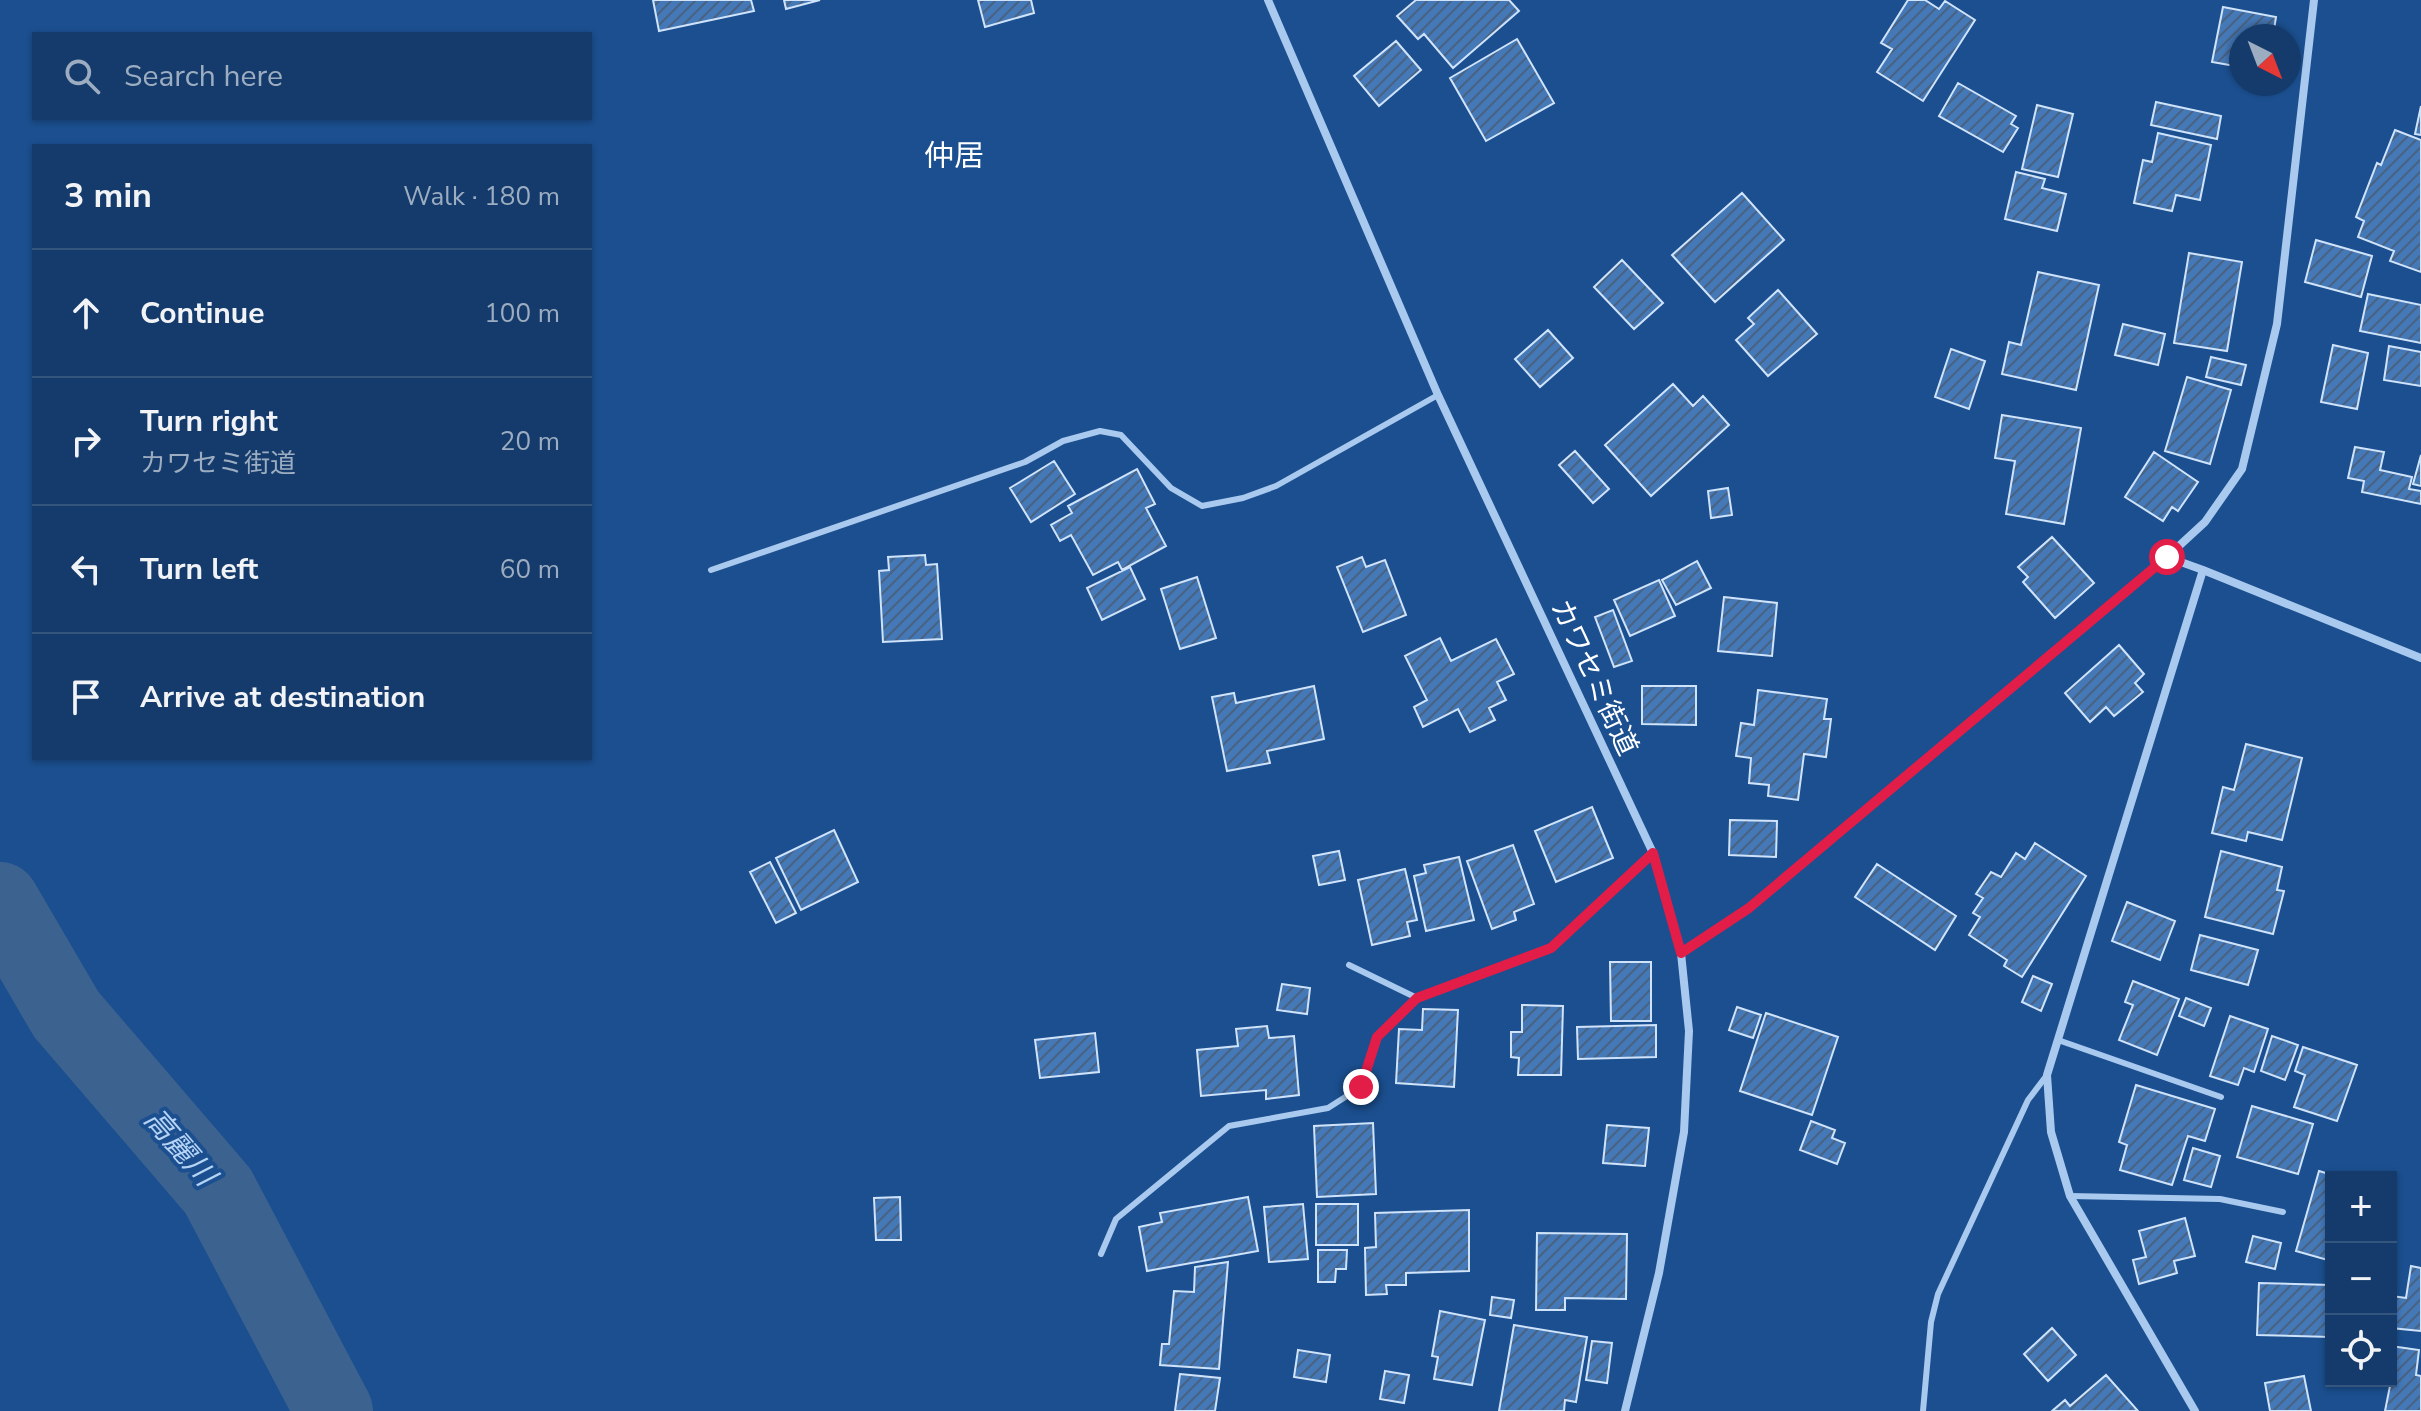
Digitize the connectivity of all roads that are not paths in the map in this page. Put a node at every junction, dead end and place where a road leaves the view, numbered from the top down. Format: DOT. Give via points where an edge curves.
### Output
graph roads {
  1 [pos="1268,0"];
  2 [pos="2314,0"];
  3 [pos="1438,395"];
  4 [pos="2167,557"];
  5 [pos="711,570"];
  6 [pos="2203,570"];
  7 [pos="2421,658"];
  8 [pos="1653,853"];
  9 [pos="1681,953"];
  10 [pos="1349,965"];
  11 [pos="1417,998"];
  12 [pos="2058,1040"];
  13 [pos="2047,1075"];
  14 [pos="2221,1097"];
  15 [pos="2070,1196"];
  16 [pos="2283,1212"];
  17 [pos="1101,1254"];
  18 [pos="1625,1411"];
  19 [pos="1923,1411"];
  20 [pos="2195,1411"];
  1 -- 3 [label="street, カワセミ街道"];
  2 -- 4 [label="street" via="2277,324 2242,469 2205,522"];
  3 -- 5 [label="lane" via="1276,486 1243,498 1202,506 1171,488 1121,435 1100,431"];
  3 -- 8 [label="street, カワセミ街道"];
  4 -- 6 [label="street"];
  4 -- 9 [label="street" via="1749,908"];
  6 -- 7 [label="street"];
  6 -- 12 [label="street"];
  8 -- 9 [label="street, カワセミ街道"];
  8 -- 11 [label="lane" via="1551,948"];
  9 -- 18 [label="street, カワセミ街道" via="1689,1031 1684,1132 1659,1273"];
  10 -- 11 [label="lane"];
  11 -- 17 [label="lane" via="1377,1037 1361,1087 1328,1108 1229,1126 1116,1219"];
  12 -- 13 [label="street"];
  12 -- 14 [label="lane"];
  13 -- 15 [label="street" via="2051,1132"];
  13 -- 19 [label="lane" via="2028,1100 1944,1277 1931,1322"];
  15 -- 16 [label="lane" via="2220,1199"];
  15 -- 20 [label="street"];
}
